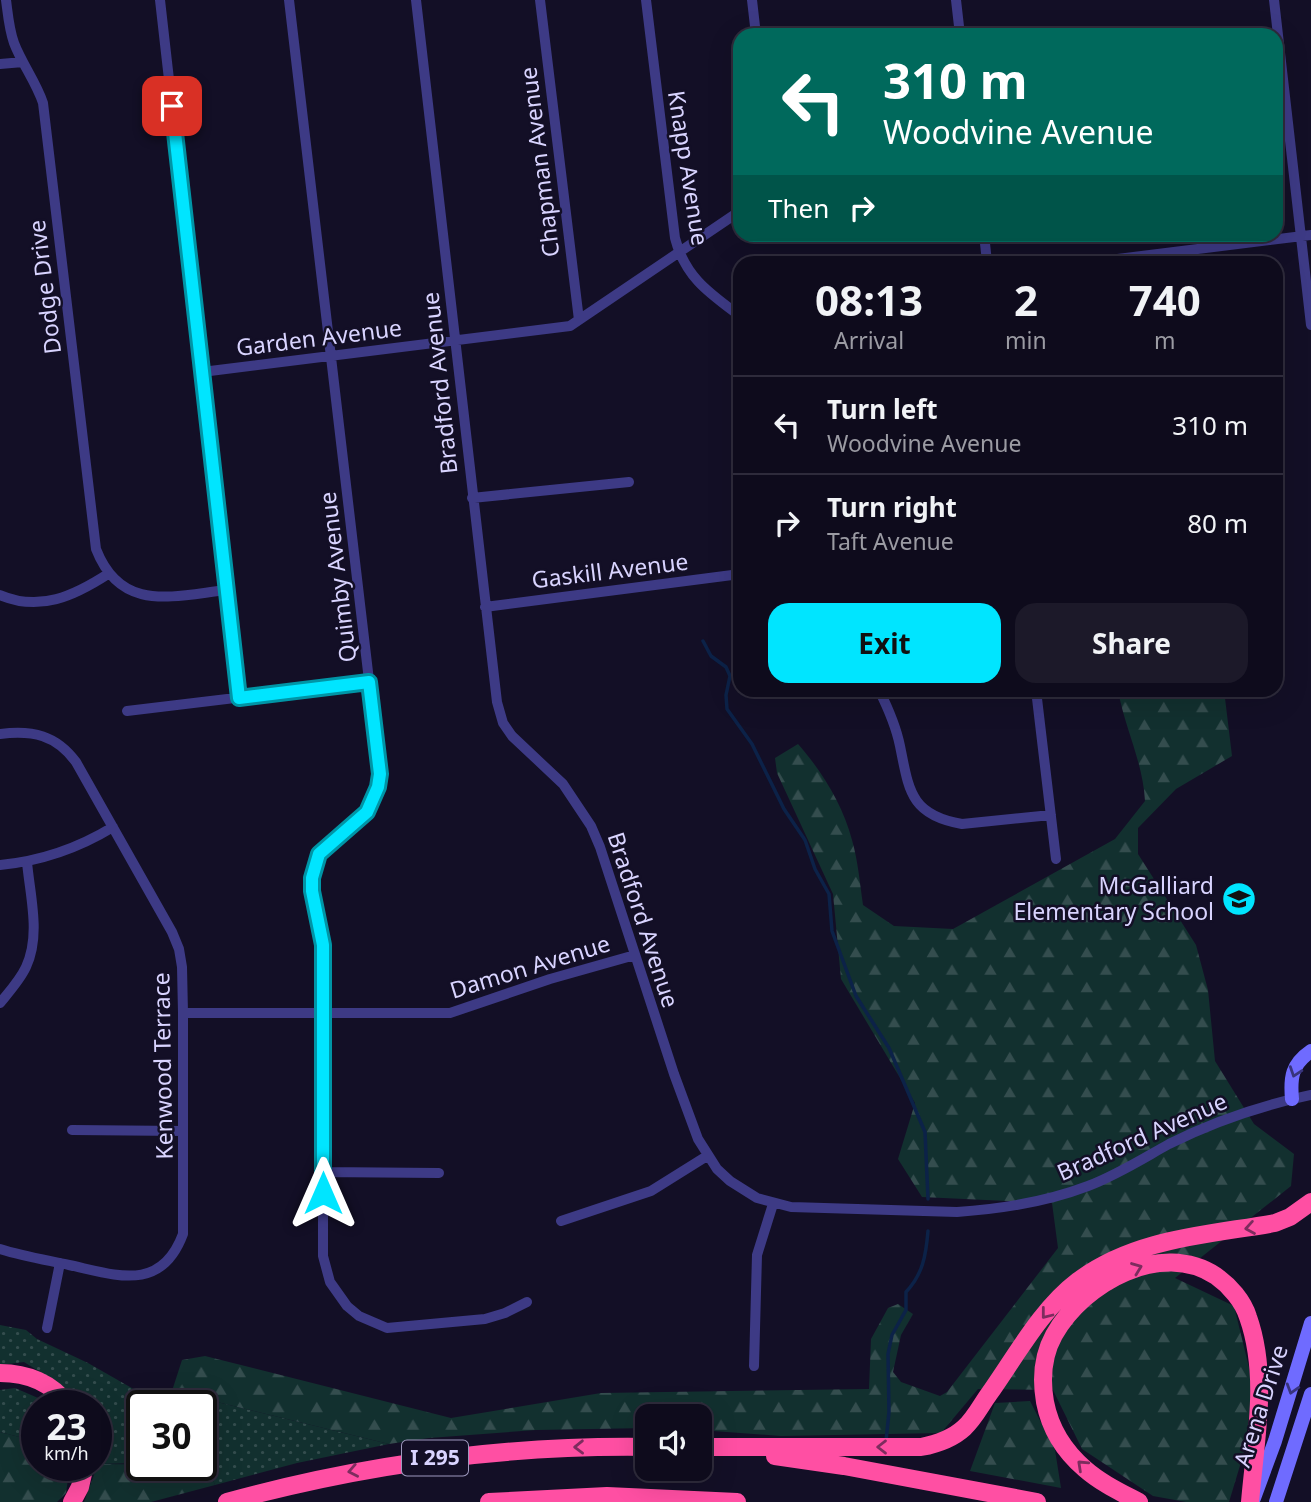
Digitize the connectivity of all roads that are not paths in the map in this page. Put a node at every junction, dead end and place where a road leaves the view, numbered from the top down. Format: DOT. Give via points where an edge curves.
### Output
graph roads {
  1 [pos="6,0"];
  2 [pos="160,0"];
  3 [pos="289,0"];
  4 [pos="416,0"];
  5 [pos="540,0"];
  6 [pos="646,0"];
  7 [pos="752,0"];
  8 [pos="956,0"];
  9 [pos="1274,0"];
  10 [pos="755,28"];
  11 [pos="959,28"];
  12 [pos="1278,28"];
  13 [pos="23,62"];
  14 [pos="0,64"];
  15 [pos="1283,66"];
  16 [pos="733,216"];
  17 [pos="1306,236"];
  18 [pos="1283,239"];
  19 [pos="1257,242"];
  20 [pos="679,254"];
  21 [pos="1142,256"];
  22 [pos="733,311"];
  23 [pos="579,320"];
  24 [pos="1311,325"];
  25 [pos="454,340"];
  26 [pos="331,356"];
  27 [pos="202,372"];
  28 [pos="629,482"];
  29 [pos="472,498"];
  30 [pos="108,574"];
  31 [pos="733,575"];
  32 [pos="227,590"];
  33 [pos="0,595"];
  34 [pos="485,607"];
  35 [pos="369,682"];
  36 [pos="882,697"];
  37 [pos="1037,697"];
  38 [pos="239,698"];
  39 [pos="127,711"];
  40 [pos="0,734"];
  41 [pos="1051,815"];
  42 [pos="113,827"];
  43 [pos="1056,859"];
  44 [pos="27,862"];
  45 [pos="0,865"];
  46 [pos="635,955"];
  47 [pos="0,1003"];
  48 [pos="183,1013"];
  49 [pos="321,1014"];
  50 [pos="1311,1051"];
  51 [pos="1311,1095"];
  52 [pos="1293,1099"];
  53 [pos="72,1130"];
  54 [pos="183,1131"];
  55 [pos="707,1156"];
  56 [pos="322,1172"];
  57 [pos="439,1173"];
  58 [pos="1311,1202"];
  59 [pos="773,1204"];
  60 [pos="561,1221"];
  61 [pos="0,1249"];
  62 [pos="60,1263"];
  63 [pos="527,1301"];
  64 [pos="1311,1323"];
  65 [pos="47,1328"];
  66 [pos="754,1366"];
  67 [pos="0,1373"];
  68 [pos="54,1390"];
  69 [pos="1311,1394"];
  70 [pos="635,1447"];
  71 [pos="712,1448"];
  72 [pos="712,1449"];
  73 [pos="81,1481"];
  74 [pos="72,1502"];
  75 [pos="227,1502"];
  76 [pos="489,1502"];
  77 [pos="737,1502"];
  78 [pos="1037,1502"];
  79 [pos="1139,1502"];
  80 [pos="1251,1502"];
  81 [pos="1276,1502"];
  1 -- 13 [label="street, Dodge Drive" via="9,26"];
  2 -- 27 [label="street"];
  3 -- 26 [label="street, Quimby Avenue"];
  4 -- 25 [label="street, Bradford Avenue"];
  5 -- 23 [label="street, Chapman Avenue"];
  6 -- 20 [label="street, Knapp Avenue"];
  7 -- 10 [label="street"];
  8 -- 11 [label="street"];
  9 -- 12 [label="street"];
  13 -- 14 [label="street"];
  13 -- 30 [label="street, Dodge Drive" via="43,103 94,541"];
  15 -- 17 [label="street"];
  16 -- 20 [label="street, Garden Avenue"];
  17 -- 18 [label="street"];
  17 -- 24 [label="street"];
  19 -- 21 [label="street"];
  20 -- 22 [label="street, Knapp Avenue" via="705,290"];
  20 -- 23 [label="street, Garden Avenue"];
  23 -- 25 [label="street, Garden Avenue" via="570,326"];
  25 -- 26 [label="street, Garden Avenue"];
  25 -- 29 [label="street, Bradford Avenue"];
  26 -- 27 [label="street, Garden Avenue"];
  26 -- 35 [label="street, Quimby Avenue"];
  27 -- 32 [label="street"];
  28 -- 29 [label="street"];
  29 -- 34 [label="street, Bradford Avenue"];
  30 -- 32 [label="street" via="127,588 151,596"];
  30 -- 33 [label="street" via="53,601 23,602"];
  31 -- 34 [label="street, Gaskill Avenue"];
  32 -- 38 [label="street"];
  34 -- 46 [label="street, Bradford Avenue" via="503,723 563,785 591,826"];
  35 -- 38 [label="street"];
  35 -- 49 [label="street, Quimby Avenue" via="378,787 367,812 319,854 312,878 323,945"];
  36 -- 41 [label="street" via="894,724 909,788 933,815 962,824"];
  37 -- 41 [label="street"];
  38 -- 39 [label="street"];
  40 -- 42 [label="street, Kenwood Terrace" via="34,733 58,743 76,762"];
  41 -- 43 [label="street"];
  42 -- 44 [label="street" via="72,849"];
  42 -- 48 [label="street, Kenwood Terrace" via="176,940"];
  44 -- 45 [label="street"];
  44 -- 47 [label="street" via="32,951 19,979"];
  46 -- 49 [label="street, Damon Avenue" via="450,1013"];
  46 -- 55 [label="street, Bradford Avenue"];
  48 -- 49 [label="street, Damon Avenue"];
  48 -- 54 [label="street, Kenwood Terrace"];
  49 -- 56 [label="street, Quimby Avenue"];
  50 -- 52 [label="main road, one-way" via="1299,1060 1290,1078"];
  51 -- 52 [label="street, Bradford Avenue"];
  52 -- 59 [label="street, Bradford Avenue" via="1203,1129 1087,1186 1014,1206 957,1212"];
  53 -- 54 [label="street"];
  54 -- 62 [label="street, Kenwood Terrace" via="183,1234 170,1259 137,1277"];
  55 -- 59 [label="street, Bradford Avenue" via="730,1181"];
  55 -- 60 [label="street" via="651,1191"];
  56 -- 57 [label="street"];
  56 -- 63 [label="street, Quimby Avenue" via="326,1270 337,1293 359,1316 375,1325 405,1328 485,1319"];
  58 -- 71 [label="highway, one-way" via="1275,1223 1162,1243 1096,1269 1047,1311 973,1418 937,1444"];
  59 -- 66 [label="street" via="757,1255"];
  61 -- 62 [label="street, Kenwood Terrace"];
  62 -- 65 [label="street"];
  64 -- 80 [label="main road, Arena Drive, one-way"];
  67 -- 68 [label="highway" via="27,1376"];
  69 -- 81 [label="main road, Arena Drive"];
  70 -- 75 [label="highway, I 295, one-way" via="559,1447 440,1457 346,1473"];
  72 -- 78 [label="highway" via="844,1465"];
  73 -- 74 [label="highway"];
  76 -- 77 [label="highway, I 295" via="607,1496"];
  79 -- 80 [label="highway, one-way" via="1103,1483 1064,1447 1048,1418 1042,1382 1054,1334 1080,1304 1139,1266 1167,1261 1197,1266 1222,1280 1248,1317 1259,1389"];
}
